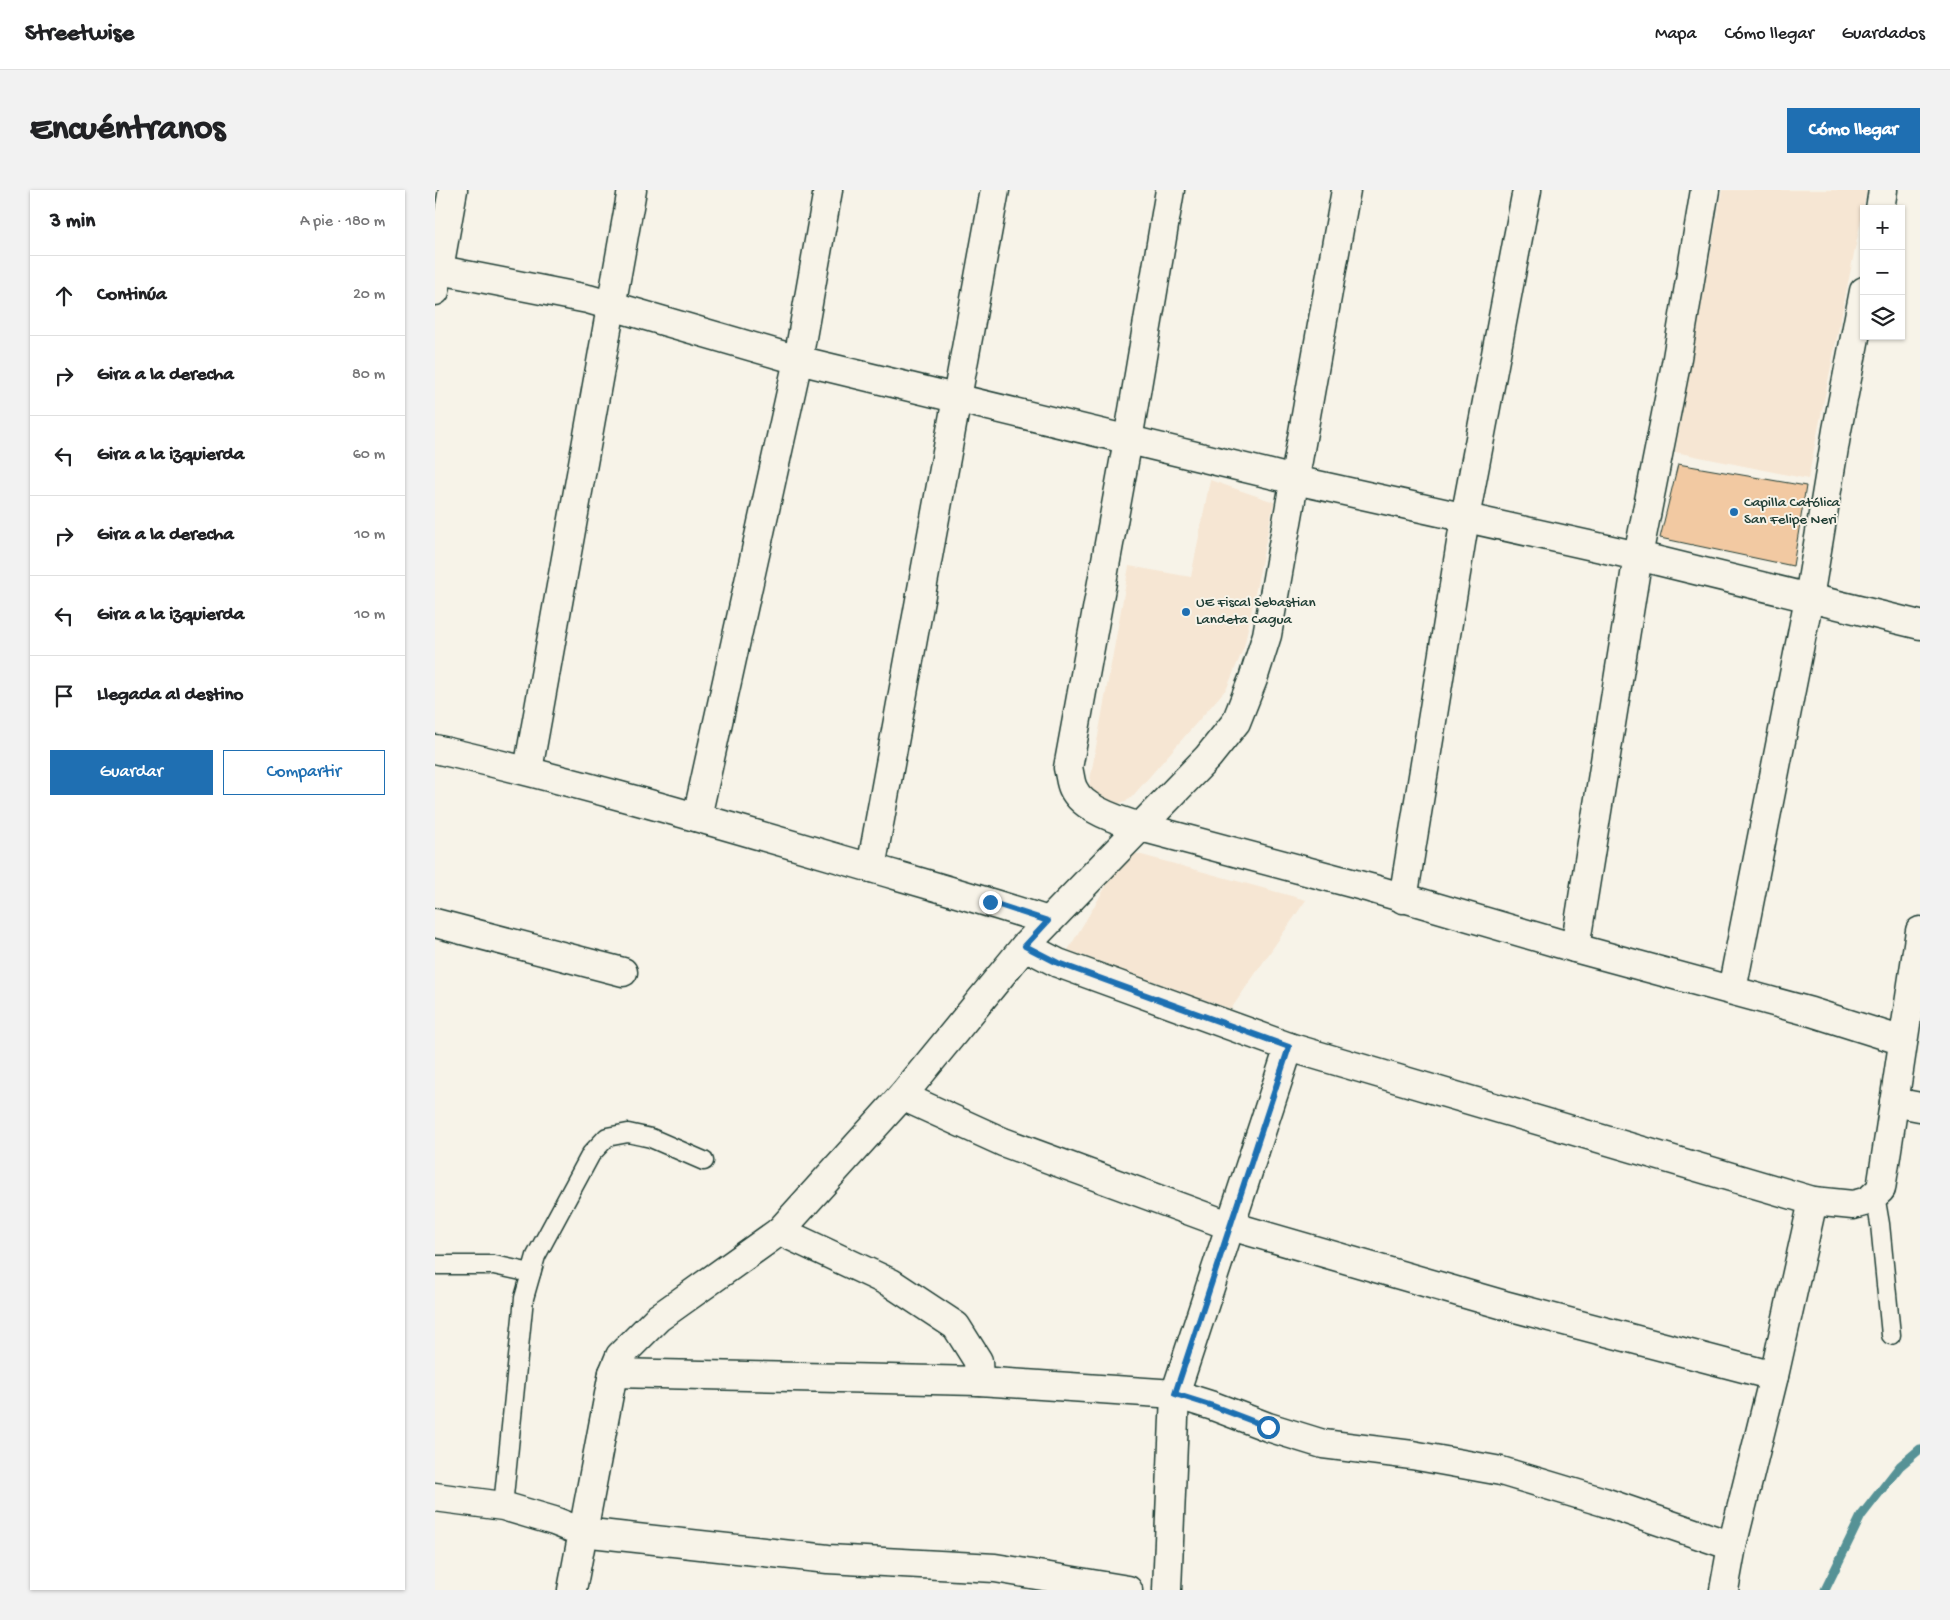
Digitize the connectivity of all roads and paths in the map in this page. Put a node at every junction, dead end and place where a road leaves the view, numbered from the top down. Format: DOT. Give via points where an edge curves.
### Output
graph roads {
  1 [pos="453,190"];
  2 [pos="632,190"];
  3 [pos="828,190"];
  4 [pos="995,190"];
  5 [pos="1170,190"];
  6 [pos="1346,190"];
  7 [pos="1527,190"];
  8 [pos="1705,190"];
  9 [pos="1883,190"];
  10 [pos="1880,205"];
  11 [pos="436,276"];
  12 [pos="1863,295"];
  13 [pos="611,306"];
  14 [pos="798,360"];
  15 [pos="956,398"];
  16 [pos="1128,440"];
  17 [pos="1295,480"];
  18 [pos="1465,518"];
  19 [pos="1638,556"];
  20 [pos="1809,598"];
  21 [pos="1920,625"];
  22 [pos="435,749"];
  23 [pos="528,770"];
  24 [pos="697,817"];
  25 [pos="1141,827"];
  26 [pos="871,868"];
  27 [pos="1403,899"];
  28 [pos="1048,921"];
  29 [pos="435,923"];
  30 [pos="1920,932"];
  31 [pos="1025,946"];
  32 [pos="1575,948"];
  33 [pos="623,972"];
  34 [pos="1732,990"];
  35 [pos="1903,1041"];
  36 [pos="1289,1047"];
  37 [pos="902,1096"];
  38 [pos="1907,1105"];
  39 [pos="704,1161"];
  40 [pos="1875,1195"];
  41 [pos="1813,1201"];
  42 [pos="1231,1226"];
  43 [pos="780,1231"];
  44 [pos="435,1265"];
  45 [pos="531,1273"];
  46 [pos="1891,1335"];
  47 [pos="613,1373"];
  48 [pos="1774,1376"];
  49 [pos="979,1381"];
  50 [pos="1175,1394"];
  51 [pos="435,1497"];
  52 [pos="503,1506"];
  53 [pos="582,1532"];
  54 [pos="1732,1546"];
  55 [pos="1100,1587"];
  56 [pos="572,1590"];
  57 [pos="1128,1590"];
  58 [pos="1167,1590"];
  59 [pos="1724,1590"];
  1 -- 11 [label="street"];
  2 -- 13 [label="street"];
  3 -- 14 [label="street"];
  4 -- 15 [label="street"];
  5 -- 16 [label="street"];
  6 -- 17 [label="street"];
  7 -- 18 [label="street"];
  8 -- 19 [label="street" via="1676,364"];
  9 -- 10 [label="street"];
  11 -- 13 [label="street" via="588,298"];
  12 -- 20 [label="street"];
  13 -- 14 [label="street"];
  13 -- 23 [label="street"];
  14 -- 15 [label="street"];
  14 -- 24 [label="street"];
  15 -- 16 [label="street"];
  15 -- 26 [label="street"];
  16 -- 17 [label="street"];
  16 -- 25 [label="street" via="1068,768 1073,789 1088,805 1112,818"];
  17 -- 18 [label="street"];
  17 -- 25 [label="street" via="1267,635 1237,722"];
  18 -- 19 [label="street"];
  18 -- 27 [label="street"];
  19 -- 20 [label="street"];
  19 -- 32 [label="street"];
  20 -- 21 [label="street"];
  20 -- 34 [label="street"];
  22 -- 23 [label="street"];
  23 -- 24 [label="street"];
  24 -- 26 [label="street"];
  25 -- 27 [label="street"];
  25 -- 28 [label="street"];
  26 -- 28 [label="street"];
  27 -- 32 [label="street"];
  28 -- 31 [label="street"];
  29 -- 33 [label="street"];
  30 -- 35 [label="street"];
  31 -- 36 [label="street" via="1058,963"];
  31 -- 37 [label="street"];
  32 -- 34 [label="street"];
  34 -- 35 [label="street"];
  35 -- 38 [label="street"];
  36 -- 41 [label="street"];
  36 -- 42 [label="street"];
  37 -- 42 [label="street" via="1003,1142"];
  37 -- 43 [label="street"];
  38 -- 40 [label="street" via="1881,1190"];
  39 -- 45 [label="lane" via="651,1138 628,1133 607,1137 591,1154 536,1256"];
  40 -- 41 [label="street" via="1853,1206"];
  40 -- 46 [label="lane"];
  41 -- 48 [label="street"];
  42 -- 48 [label="street" via="1504,1305"];
  42 -- 50 [label="street"];
  43 -- 47 [label="street" via="658,1318 621,1356"];
  43 -- 49 [label="street" via="891,1283 956,1326 978,1361"];
  44 -- 45 [label="lane" via="494,1265"];
  45 -- 52 [label="lane" via="524,1298"];
  47 -- 49 [label="street"];
  47 -- 53 [label="street"];
  48 -- 54 [label="street"];
  49 -- 50 [label="street"];
  50 -- 54 [label="street" via="1323,1444 1501,1471"];
  50 -- 58 [label="street"];
  51 -- 52 [label="street"];
  52 -- 53 [label="street"];
  53 -- 55 [label="street" via="828,1559 995,1568"];
  53 -- 56 [label="street"];
  54 -- 59 [label="street"];
  55 -- 57 [label="street"];
}
